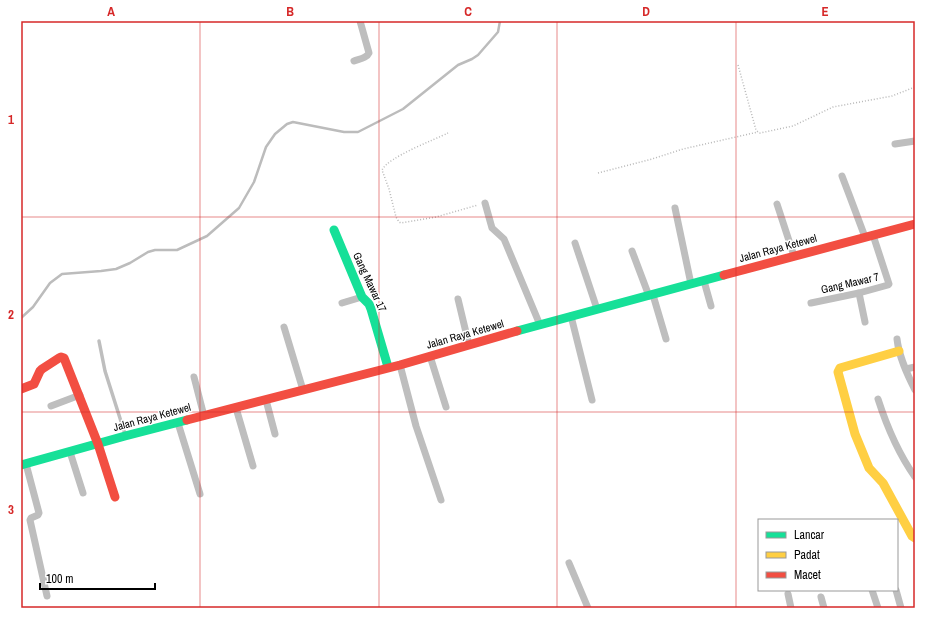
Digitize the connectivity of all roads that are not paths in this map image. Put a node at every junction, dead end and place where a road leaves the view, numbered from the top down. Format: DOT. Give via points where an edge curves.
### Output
graph roads {
  1 [pos="360,21"];
  2 [pos="354,61"];
  3 [pos="915,140"];
  4 [pos="895,144"];
  5 [pos="842,176"];
  6 [pos="485,203"];
  7 [pos="777,204"];
  8 [pos="675,208"];
  9 [pos="915,224"];
  10 [pos="334,230"];
  11 [pos="869,236"];
  12 [pos="575,243"];
  13 [pos="632,251"];
  14 [pos="794,256"];
  15 [pos="704,281"];
  16 [pos="691,284"];
  17 [pos="859,293"];
  18 [pos="651,295"];
  19 [pos="362,297"];
  20 [pos="458,299"];
  21 [pos="342,303"];
  22 [pos="811,303"];
  23 [pos="711,306"];
  24 [pos="597,310"];
  25 [pos="571,316"];
  26 [pos="865,322"];
  27 [pos="540,325"];
  28 [pos="284,327"];
  29 [pos="897,338"];
  30 [pos="666,339"];
  31 [pos="99,341"];
  32 [pos="469,345"];
  33 [pos="899,351"];
  34 [pos="430,356"];
  35 [pos="400,365"];
  36 [pos="388,367"];
  37 [pos="915,367"];
  38 [pos="906,370"];
  39 [pos="194,377"];
  40 [pos="21,389"];
  41 [pos="303,390"];
  42 [pos="915,390"];
  43 [pos="80,395"];
  44 [pos="266,400"];
  45 [pos="592,400"];
  46 [pos="878,400"];
  47 [pos="51,406"];
  48 [pos="446,407"];
  49 [pos="236,408"];
  50 [pos="204,416"];
  51 [pos="178,423"];
  52 [pos="275,434"];
  53 [pos="125,436"];
  54 [pos="98,444"];
  55 [pos="70,452"];
  56 [pos="23,464"];
  57 [pos="253,466"];
  58 [pos="915,477"];
  59 [pos="83,493"];
  60 [pos="200,494"];
  61 [pos="115,497"];
  62 [pos="442,500"];
  63 [pos="915,538"];
  64 [pos="569,563"];
  65 [pos="872,591"];
  66 [pos="896,591"];
  67 [pos="788,594"];
  68 [pos="47,596"];
  69 [pos="821,596"];
  70 [pos="588,608"];
  71 [pos="791,608"];
  72 [pos="824,608"];
  73 [pos="878,608"];
  74 [pos="901,608"];
  1 -- 2 [label="street" via="369,53 366,57"];
  3 -- 4 [label="street"];
  5 -- 11 [label="street"];
  6 -- 27 [label="street" via="491,226 504,239"];
  7 -- 14 [label="street"];
  8 -- 16 [label="street"];
  9 -- 11 [label="main road, Jalan Raya Ketewel"];
  10 -- 19 [label="main road, Gang Mawar 17"];
  11 -- 14 [label="main road, Jalan Raya Ketewel"];
  11 -- 17 [label="street, Gang Mawar 7" via="889,284"];
  12 -- 24 [label="street"];
  13 -- 18 [label="street"];
  14 -- 15 [label="main road, Jalan Raya Ketewel"];
  15 -- 16 [label="main road, Jalan Raya Ketewel"];
  15 -- 23 [label="street"];
  16 -- 18 [label="main road, Jalan Raya Ketewel"];
  17 -- 22 [label="street, Gang Mawar 7"];
  17 -- 26 [label="street"];
  18 -- 24 [label="main road, Jalan Raya Ketewel"];
  18 -- 30 [label="street"];
  19 -- 21 [label="street"];
  19 -- 36 [label="main road, Gang Mawar 17" via="372,309"];
  20 -- 32 [label="street"];
  24 -- 25 [label="main road, Jalan Raya Ketewel"];
  25 -- 27 [label="main road, Jalan Raya Ketewel"];
  25 -- 45 [label="street"];
  27 -- 32 [label="main road, Jalan Raya Ketewel"];
  28 -- 41 [label="street"];
  29 -- 33 [label="street"];
  31 -- 53 [label="lane"];
  32 -- 34 [label="main road, Jalan Raya Ketewel"];
  33 -- 38 [label="street"];
  33 -- 63 [label="main road" via="840,368 838,372 855,434 869,468 883,483"];
  34 -- 35 [label="main road, Jalan Raya Ketewel"];
  34 -- 48 [label="street"];
  35 -- 36 [label="main road, Jalan Raya Ketewel"];
  35 -- 62 [label="street" via="416,426"];
  36 -- 41 [label="main road, Jalan Raya Ketewel"];
  37 -- 38 [label="street"];
  38 -- 42 [label="street"];
  39 -- 50 [label="street"];
  40 -- 43 [label="main road" via="34,384 40,371 61,357 64,358"];
  41 -- 44 [label="main road, Jalan Raya Ketewel"];
  43 -- 47 [label="street"];
  43 -- 54 [label="main road"];
  44 -- 49 [label="main road, Jalan Raya Ketewel"];
  44 -- 52 [label="street"];
  46 -- 58 [label="street" via="900,454"];
  49 -- 50 [label="main road, Jalan Raya Ketewel"];
  49 -- 57 [label="street"];
  50 -- 51 [label="main road, Jalan Raya Ketewel"];
  51 -- 53 [label="main road, Jalan Raya Ketewel"];
  51 -- 60 [label="street"];
  53 -- 54 [label="main road, Jalan Raya Ketewel"];
  54 -- 55 [label="main road, Jalan Raya Ketewel"];
  54 -- 61 [label="main road"];
  55 -- 56 [label="main road, Jalan Raya Ketewel"];
  55 -- 59 [label="street"];
  56 -- 68 [label="street" via="39,513 30,520"];
  64 -- 70 [label="street"];
  65 -- 73 [label="street"];
  66 -- 74 [label="street"];
  67 -- 71 [label="street"];
  69 -- 72 [label="street"];
}
